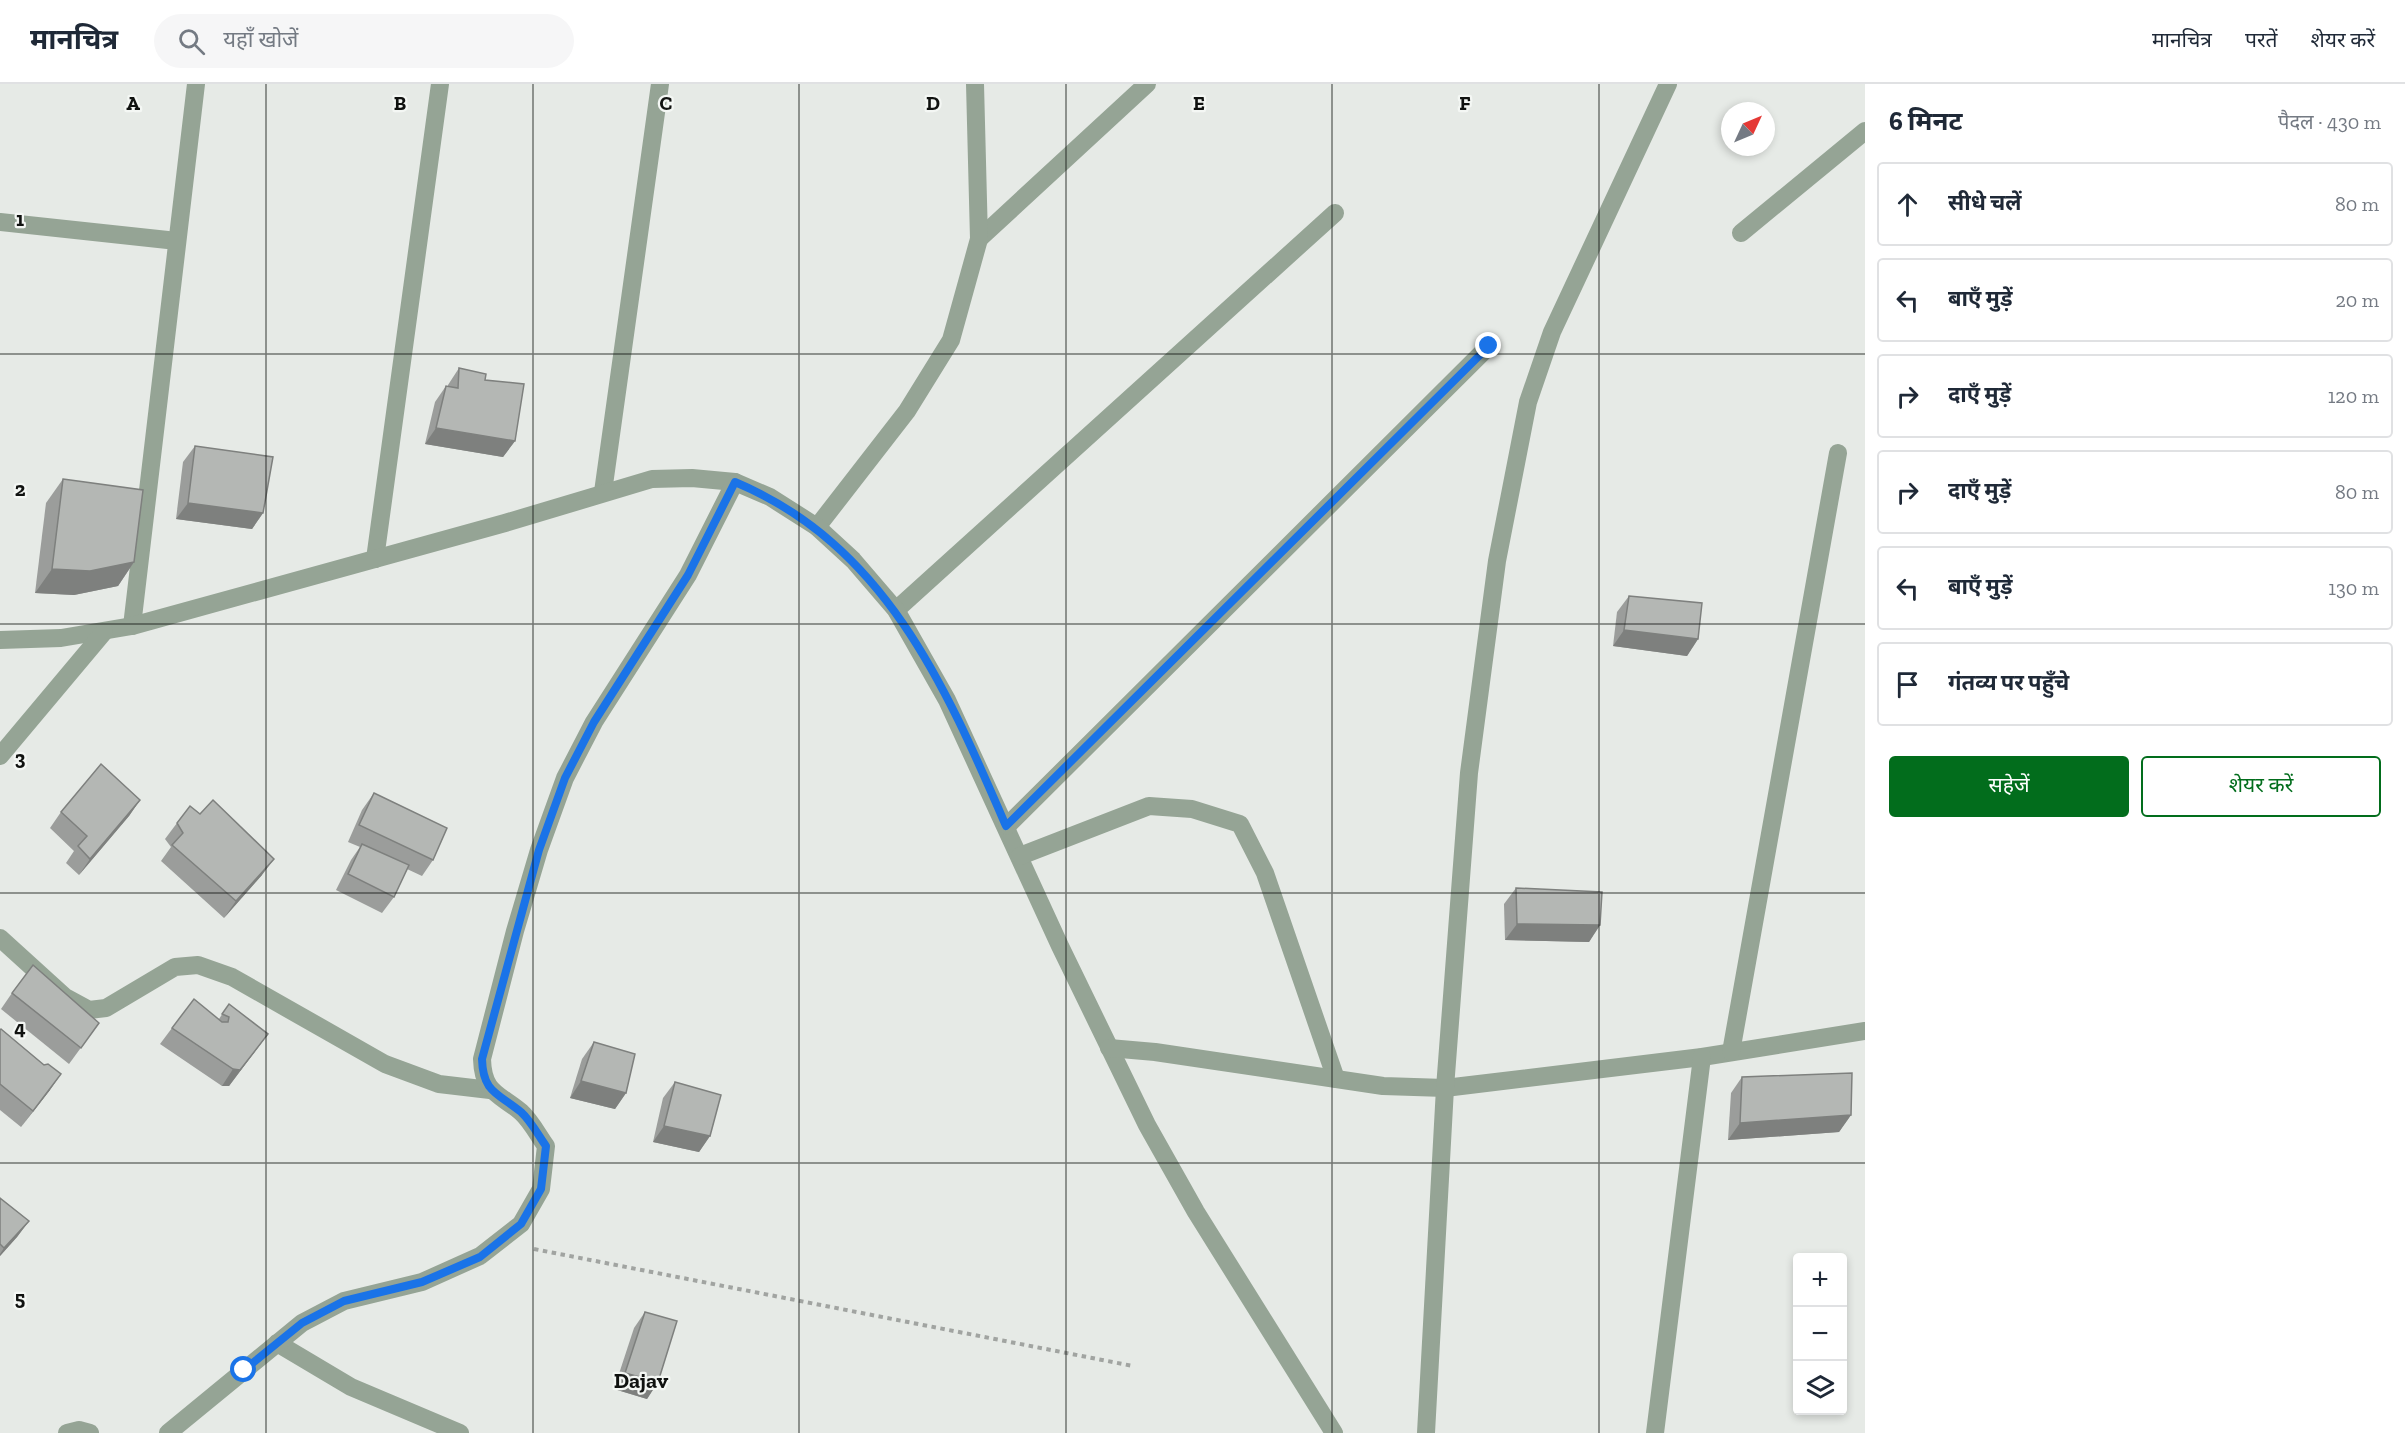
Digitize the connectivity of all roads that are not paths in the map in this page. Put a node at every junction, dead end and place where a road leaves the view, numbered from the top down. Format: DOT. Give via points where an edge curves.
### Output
graph roads {
  1 [pos="196,84"];
  2 [pos="440,84"];
  3 [pos="660,84"];
  4 [pos="975,84"];
  5 [pos="1146,84"];
  6 [pos="1668,84"];
  7 [pos="1865,131"];
  8 [pos="1335,213"];
  9 [pos="0,222"];
  10 [pos="1741,233"];
  11 [pos="979,239"];
  12 [pos="177,241"];
  13 [pos="1489,346"];
  14 [pos="1838,453"];
  15 [pos="735,482"];
  16 [pos="603,492"];
  17 [pos="817,527"];
  18 [pos="375,559"];
  19 [pos="896,610"];
  20 [pos="132,626"];
  21 [pos="104,632"];
  22 [pos="0,640"];
  23 [pos="0,756"];
  24 [pos="1006,826"];
  25 [pos="1020,856"];
  26 [pos="0,938"];
  27 [pos="1865,1031"];
  28 [pos="1109,1048"];
  29 [pos="1731,1052"];
  30 [pos="1702,1057"];
  31 [pos="1336,1079"];
  32 [pos="1445,1088"];
  33 [pos="489,1090"];
  34 [pos="277,1343"];
  35 [pos="67,1433"];
  36 [pos="90,1433"];
  37 [pos="168,1433"];
  38 [pos="460,1433"];
  39 [pos="1334,1433"];
  40 [pos="1426,1433"];
  41 [pos="1655,1433"];
  1 -- 12 [label="street"];
  2 -- 18 [label="street"];
  3 -- 16 [label="street"];
  4 -- 11 [label="street"];
  5 -- 11 [label="street"];
  6 -- 32 [label="street" via="1552,332 1528,402 1497,561 1469,773"];
  7 -- 10 [label="street"];
  8 -- 19 [label="street"];
  9 -- 12 [label="street"];
  11 -- 17 [label="street" via="951,340 907,411"];
  12 -- 20 [label="street"];
  13 -- 24 [label="street"];
  14 -- 29 [label="street"];
  15 -- 16 [label="street" via="652,479"];
  15 -- 17 [label="street" via="770,497"];
  15 -- 33 [label="street" via="688,575 594,722 565,778 536,860 482,1059 482,1074"];
  16 -- 18 [label="street"];
  17 -- 19 [label="street" via="853,560"];
  18 -- 20 [label="street"];
  19 -- 24 [label="street" via="947,700"];
  20 -- 21 [label="street"];
  21 -- 22 [label="street"];
  21 -- 23 [label="street"];
  24 -- 25 [label="street"];
  25 -- 28 [label="street"];
  25 -- 31 [label="street" via="1149,807 1192,809 1240,824 1265,873"];
  26 -- 33 [label="street" via="65,997 89,1010 106,1008 175,967 198,965 232,977 385,1064 439,1084"];
  27 -- 29 [label="street"];
  28 -- 31 [label="street"];
  28 -- 39 [label="street" via="1196,1212"];
  29 -- 30 [label="street"];
  30 -- 32 [label="street"];
  30 -- 41 [label="street"];
  31 -- 32 [label="street" via="1383,1086"];
  32 -- 40 [label="street"];
  33 -- 34 [label="street" via="522,1113 546,1146 541,1189 521,1224 480,1257 422,1282 344,1301 302,1323"];
  34 -- 37 [label="street"];
  34 -- 38 [label="street" via="351,1387"];
  35 -- 36 [label="street"];
}
